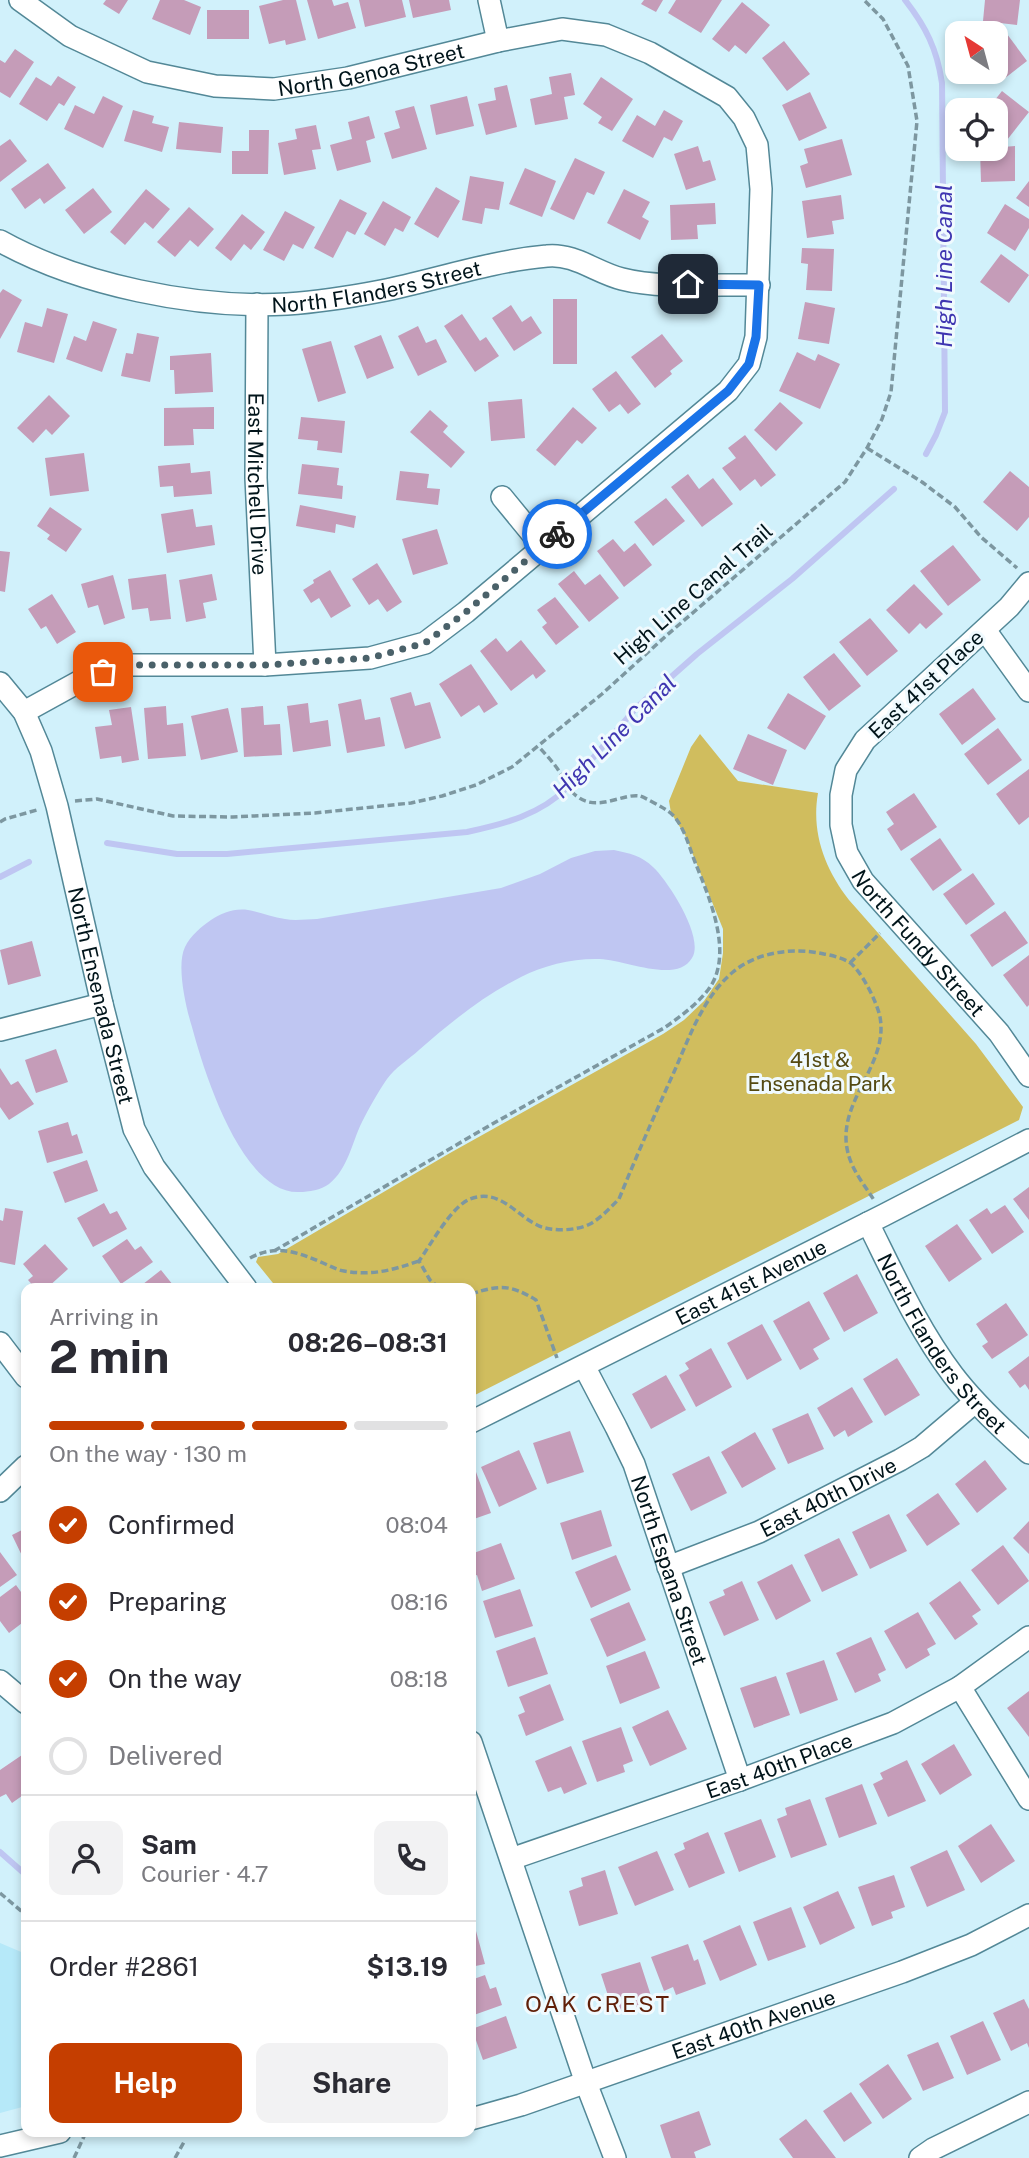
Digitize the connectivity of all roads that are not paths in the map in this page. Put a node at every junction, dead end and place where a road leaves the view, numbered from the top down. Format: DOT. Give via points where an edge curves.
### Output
graph roads {
  1 [pos="20,0"];
  2 [pos="489,0"];
  3 [pos="498,41"];
  4 [pos="0,241"];
  5 [pos="759,285"];
  6 [pos="257,304"];
  7 [pos="502,498"];
  8 [pos="543,547"];
  9 [pos="1023,575"];
  10 [pos="985,630"];
  11 [pos="265,665"];
  12 [pos="0,683"];
  13 [pos="1029,691"];
  14 [pos="24,712"];
  15 [pos="841,795"];
  16 [pos="102,1004"];
  17 [pos="0,1030"];
  18 [pos="1029,1076"];
  19 [pos="1029,1140"];
  20 [pos="868,1223"];
  21 [pos="242,1283"];
  22 [pos="0,1343"];
  23 [pos="584,1366"];
  24 [pos="21,1370"];
  25 [pos="975,1402"];
  26 [pos="476,1420"];
  27 [pos="1029,1453"];
  28 [pos="21,1471"];
  29 [pos="0,1491"];
  30 [pos="668,1567"];
  31 [pos="1029,1637"];
  32 [pos="0,1681"];
  33 [pos="960,1687"];
  34 [pos="21,1699"];
  35 [pos="476,1757"];
  36 [pos="740,1780"];
  37 [pos="1029,1799"];
  38 [pos="511,1859"];
  39 [pos="1029,1915"];
  40 [pos="586,2083"];
  41 [pos="1029,2102"];
  42 [pos="476,2118"];
  43 [pos="39,2137"];
  44 [pos="0,2146"];
  45 [pos="615,2158"];
  46 [pos="920,2158"];
  1 -- 3 [label="street, North Genoa Street" via="70,36 147,72 215,86 274,89 348,78"];
  2 -- 3 [label="street"];
  3 -- 5 [label="street, North Genoa Street" via="562,29 606,34 727,97 757,145"];
  4 -- 6 [label="street, North Flanders Street" via="105,282 212,302"];
  5 -- 6 [label="street, North Flanders Street" via="621,279 586,263 550,255 336,299"];
  5 -- 8 [label="street" via="756,337 749,364 728,391"];
  6 -- 11 [label="street, East Mitchell Drive" via="256,478"];
  7 -- 8 [label="street"];
  8 -- 11 [label="street" via="425,643 370,658"];
  9 -- 10 [label="street, East 41st Place" via="1009,607"];
  10 -- 13 [label="street"];
  10 -- 15 [label="street, East 41st Place" via="865,740 846,770"];
  11 -- 14 [label="street" via="122,665 84,679"];
  12 -- 14 [label="street, North Ensenada Street"];
  14 -- 16 [label="street, North Ensenada Street" via="67,809"];
  15 -- 18 [label="street, North Fundy Street" via="847,853 863,881 999,1033"];
  16 -- 17 [label="street"];
  16 -- 21 [label="street, North Ensenada Street" via="134,1129 154,1167"];
  19 -- 20 [label="street, East 41st Avenue"];
  20 -- 23 [label="street, East 41st Avenue"];
  20 -- 25 [label="street, North Flanders Street" via="921,1327"];
  22 -- 24 [label="street"];
  23 -- 26 [label="street, East 41st Avenue"];
  23 -- 30 [label="street, North Espana Street" via="634,1464"];
  25 -- 27 [label="street, North Flanders Street"];
  25 -- 30 [label="street, East 40th Drive" via="900,1460 759,1532"];
  28 -- 29 [label="street"];
  30 -- 36 [label="street, North Espana Street"];
  31 -- 33 [label="street, East 40th Place"];
  32 -- 34 [label="street"];
  33 -- 36 [label="street, East 40th Place" via="893,1723"];
  33 -- 37 [label="street"];
  35 -- 38 [label="street"];
  36 -- 38 [label="street, East 40th Place"];
  38 -- 40 [label="street"];
  39 -- 40 [label="street, East 40th Avenue" via="971,1945 902,1972"];
  40 -- 42 [label="street, East 40th Avenue"];
  40 -- 45 [label="street"];
  41 -- 46 [label="street"];
  43 -- 44 [label="street"];
}
